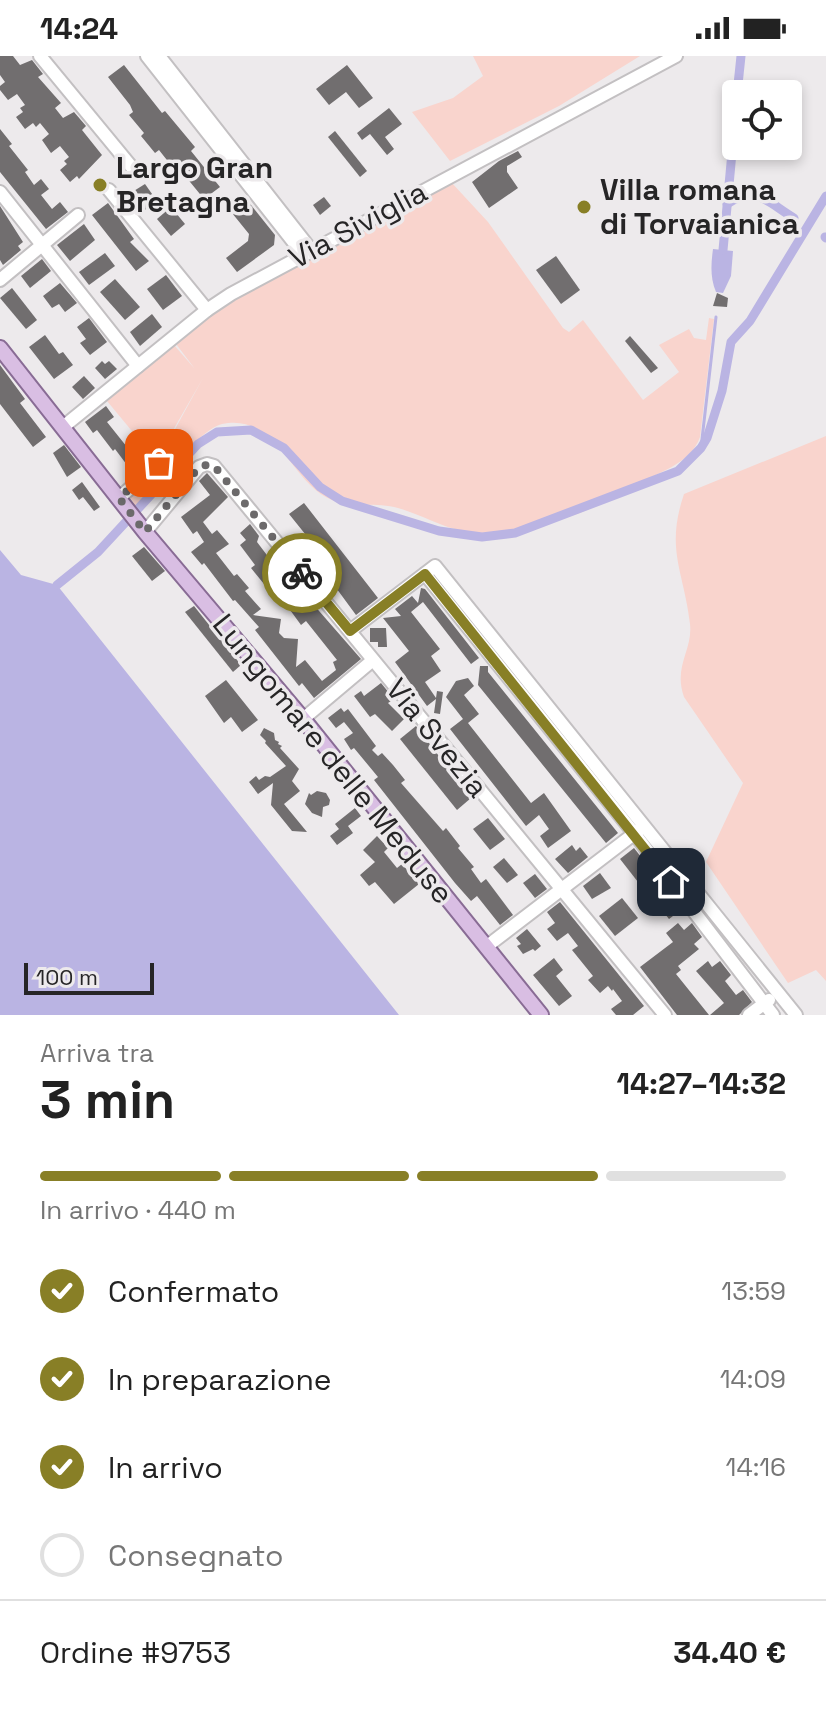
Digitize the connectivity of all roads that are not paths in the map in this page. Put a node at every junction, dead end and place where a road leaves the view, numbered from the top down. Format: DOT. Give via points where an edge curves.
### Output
graph roads {
  1 [pos="40,56"];
  2 [pos="147,56"];
  3 [pos="159,56"];
  4 [pos="676,56"];
  5 [pos="134,170"];
  6 [pos="109,190"];
  7 [pos="0,192"];
  8 [pos="78,215"];
  9 [pos="43,245"];
  10 [pos="307,252"];
  11 [pos="0,280"];
  12 [pos="207,310"];
  13 [pos="0,348"];
  14 [pos="138,366"];
  15 [pos="63,427"];
  16 [pos="159,463"];
  17 [pos="121,501"];
  18 [pos="144,530"];
  19 [pos="350,631"];
  20 [pos="373,660"];
  21 [pos="303,719"];
  22 [pos="639,830"];
  23 [pos="562,889"];
  24 [pos="486,947"];
  25 [pos="778,993"];
  26 [pos="764,1004"];
  27 [pos="541,1015"];
  28 [pos="665,1015"];
  29 [pos="749,1015"];
  30 [pos="773,1015"];
  31 [pos="796,1015"];
  1 -- 5 [label="street"];
  2 -- 10 [label="street"];
  3 -- 10 [label="street"];
  4 -- 10 [label="street, Via Siviglia"];
  6 -- 12 [label="street"];
  7 -- 9 [label="street"];
  8 -- 9 [label="street"];
  9 -- 11 [label="street"];
  9 -- 14 [label="street"];
  10 -- 12 [label="street, Via Siviglia"];
  12 -- 14 [label="street, Via Siviglia"];
  13 -- 15 [label="main road, Lungomare delle Meduse"];
  14 -- 15 [label="street, Via Siviglia"];
  15 -- 17 [label="main road, Lungomare delle Meduse"];
  16 -- 17 [label="street"];
  17 -- 18 [label="main road, Lungomare delle Meduse"];
  18 -- 19 [label="street, Via Svezia" via="199,467 215,467"];
  18 -- 21 [label="main road, Lungomare delle Meduse"];
  19 -- 20 [label="street, Via Svezia"];
  19 -- 22 [label="street" via="430,570"];
  20 -- 21 [label="street"];
  20 -- 23 [label="street, Via Svezia"];
  21 -- 24 [label="main road, Lungomare delle Meduse"];
  22 -- 23 [label="street"];
  22 -- 25 [label="street"];
  22 -- 26 [label="street"];
  23 -- 24 [label="street"];
  23 -- 28 [label="street, Via Svezia"];
  24 -- 27 [label="main road, Lungomare delle Meduse"];
  25 -- 26 [label="street"];
  25 -- 31 [label="street"];
  26 -- 29 [label="street"];
  26 -- 30 [label="street"];
}
